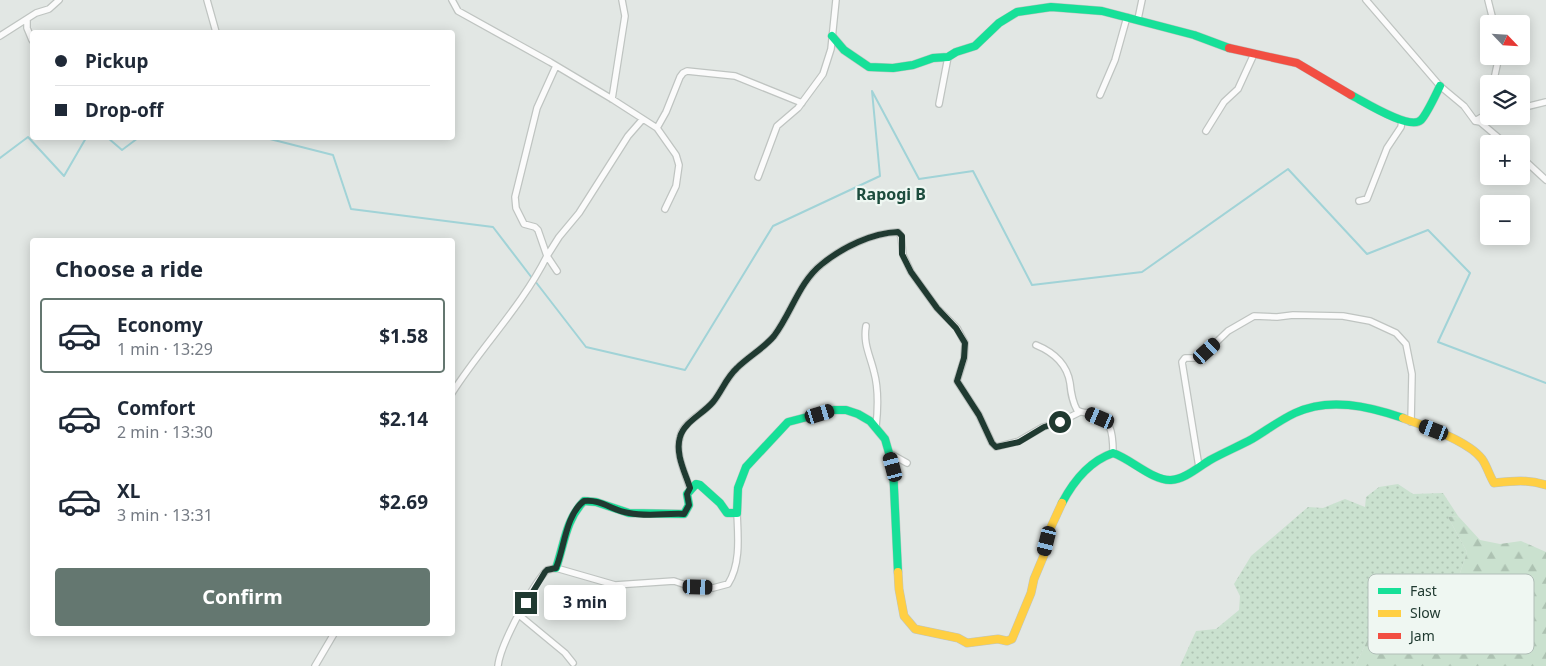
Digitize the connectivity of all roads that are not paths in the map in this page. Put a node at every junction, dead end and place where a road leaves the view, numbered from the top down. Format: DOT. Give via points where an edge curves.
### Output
graph roads {
  1 [pos="59,0"];
  2 [pos="206,0"];
  3 [pos="452,0"];
  4 [pos="622,0"];
  5 [pos="836,0"];
  6 [pos="1142,0"];
  7 [pos="1366,0"];
  8 [pos="1488,0"];
  9 [pos="1492,15"];
  10 [pos="1127,17"];
  11 [pos="1138,19"];
  12 [pos="27,20"];
  13 [pos="215,30"];
  14 [pos="30,35"];
  15 [pos="0,36"];
  16 [pos="832,36"];
  17 [pos="1254,54"];
  18 [pos="948,57"];
  19 [pos="556,66"];
  20 [pos="1440,86"];
  21 [pos="1100,95"];
  22 [pos="612,99"];
  23 [pos="1546,102"];
  24 [pos="802,103"];
  25 [pos="939,104"];
  26 [pos="1530,106"];
  27 [pos="1480,118"];
  28 [pos="642,120"];
  29 [pos="1402,120"];
  30 [pos="1475,121"];
  31 [pos="657,128"];
  32 [pos="1206,132"];
  33 [pos="1495,135"];
  34 [pos="1530,165"];
  35 [pos="758,177"];
  36 [pos="1546,180"];
  37 [pos="1359,201"];
  38 [pos="665,208"];
  39 [pos="547,256"];
  40 [pos="557,271"];
  41 [pos="866,326"];
  42 [pos="1036,345"];
  43 [pos="455,389"];
  44 [pos="1080,412"];
  45 [pos="1411,422"];
  46 [pos="876,427"];
  47 [pos="889,453"];
  48 [pos="1113,453"];
  49 [pos="907,463"];
  50 [pos="1199,468"];
  51 [pos="1546,486"];
  52 [pos="690,488"];
  53 [pos="738,513"];
  54 [pos="556,568"];
  55 [pos="519,615"];
  56 [pos="333,636"];
  57 [pos="573,663"];
  58 [pos="316,666"];
  59 [pos="498,666"];
  1 -- 12 [label="street"];
  2 -- 13 [label="street"];
  3 -- 19 [label="street" via="458,11"];
  4 -- 22 [label="street" via="624,23"];
  5 -- 16 [label="street"];
  6 -- 11 [label="street"];
  7 -- 20 [label="street"];
  8 -- 9 [label="street"];
  10 -- 11 [label="street"];
  10 -- 18 [label="street" via="1051,6 1027,9 999,23 975,46"];
  10 -- 21 [label="street" via="1115,60"];
  11 -- 17 [label="street"];
  12 -- 14 [label="street"];
  12 -- 15 [label="street"];
  16 -- 18 [label="street" via="844,50 874,69"];
  16 -- 24 [label="street" via="829,60 823,74"];
  17 -- 29 [label="street" via="1297,63 1379,111"];
  17 -- 32 [label="street" via="1238,90 1224,102"];
  18 -- 25 [label="street"];
  19 -- 22 [label="street"];
  19 -- 39 [label="street" via="537,108 515,197 516,208 524,224 538,230"];
  20 -- 29 [label="street" via="1421,120 1414,123"];
  20 -- 30 [label="street" via="1464,106"];
  22 -- 28 [label="street"];
  23 -- 26 [label="street"];
  24 -- 31 [label="street" via="736,76 687,71 680,77"];
  24 -- 35 [label="street" via="777,126"];
  27 -- 30 [label="street"];
  28 -- 31 [label="street"];
  28 -- 39 [label="street"];
  29 -- 37 [label="street" via="1367,199"];
  30 -- 33 [label="street"];
  31 -- 38 [label="street" via="676,155 679,165 676,186"];
  34 -- 36 [label="street"];
  39 -- 40 [label="street"];
  39 -- 43 [label="street" via="534,281"];
  41 -- 46 [label="street" via="864,338 875,374 878,404"];
  42 -- 44 [label="street" via="1055,356 1068,373 1071,396"];
  44 -- 48 [label="street" via="1110,425"];
  44 -- 52 [label="street" via="1019,442 996,447 957,381 965,343 911,272 902,254 902,236 898,232 884,233 845,249 822,264 805,281 773,337 727,378 713,402 683,429 678,451"];
  45 -- 50 [label="street" via="1355,406 1309,408"];
  45 -- 50 [label="street" via="1410,359 1406,344 1396,333 1370,321 1343,316 1254,316 1228,331 1200,358 1185,358 1182,362"];
  45 -- 51 [label="street" via="1468,446 1483,460 1494,483 1524,480"];
  46 -- 47 [label="street" via="885,439"];
  46 -- 53 [label="street" via="846,410 788,422 744,468 737,497"];
  47 -- 48 [label="street" via="893,467 899,589 904,616 915,629 967,643 1012,639 1031,593 1051,526 1070,487 1088,468"];
  47 -- 49 [label="street"];
  48 -- 50 [label="street" via="1162,479 1173,480"];
  52 -- 53 [label="street" via="700,485 727,513"];
  52 -- 54 [label="street" via="687,494 689,505 684,514 638,515 592,500 584,501 570,523"];
  53 -- 54 [label="street" via="738,552 733,577 728,584 714,588 674,581 614,585"];
  54 -- 55 [label="street" via="543,574"];
  55 -- 57 [label="street"];
  55 -- 59 [label="street" via="501,651"];
  56 -- 58 [label="street"];
}
